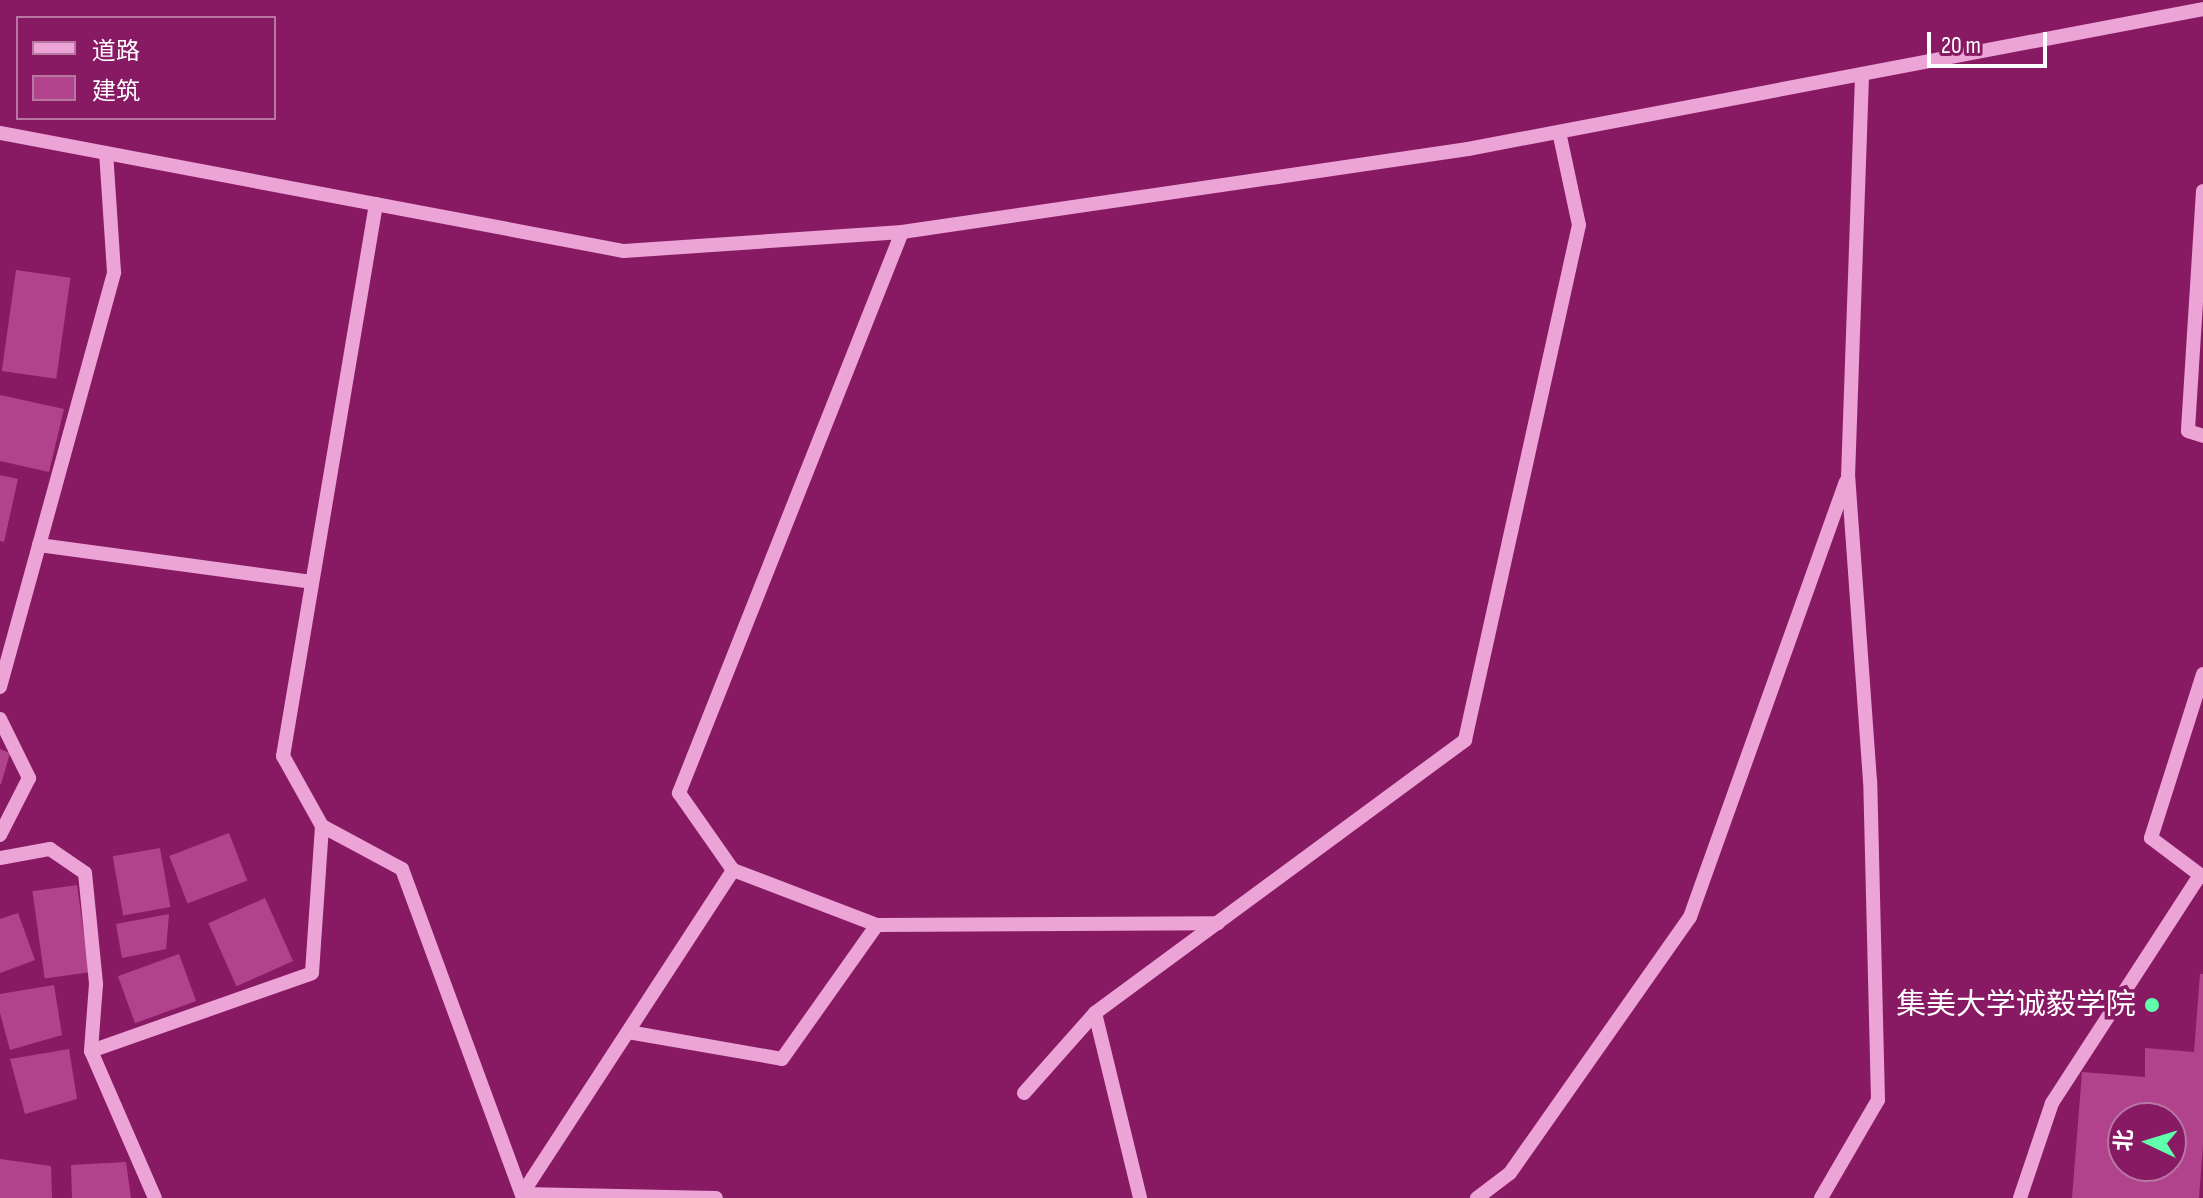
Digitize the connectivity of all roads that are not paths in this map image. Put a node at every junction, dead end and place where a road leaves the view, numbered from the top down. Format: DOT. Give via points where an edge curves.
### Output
graph roads {
  1 [pos="2203,9"];
  2 [pos="1862,74"];
  3 [pos="1559,132"];
  4 [pos="0,133"];
  5 [pos="106,153"];
  6 [pos="2203,191"];
  7 [pos="376,204"];
  8 [pos="902,232"];
  9 [pos="2203,436"];
  10 [pos="1848,477"];
  11 [pos="39,545"];
  12 [pos="312,582"];
  13 [pos="2203,674"];
  14 [pos="0,687"];
  15 [pos="0,719"];
  16 [pos="322,826"];
  17 [pos="0,835"];
  18 [pos="0,858"];
  19 [pos="733,870"];
  20 [pos="2201,876"];
  21 [pos="1218,923"];
  22 [pos="877,925"];
  23 [pos="1095,1013"];
  24 [pos="628,1032"];
  25 [pos="91,1051"];
  26 [pos="1024,1093"];
  27 [pos="522,1196"];
  28 [pos="155,1198"];
  29 [pos="716,1198"];
  30 [pos="1140,1198"];
  31 [pos="1477,1198"];
  32 [pos="1821,1198"];
  33 [pos="2020,1198"];
  1 -- 2 [label="street"];
  2 -- 3 [label="street"];
  2 -- 10 [label="street"];
  3 -- 8 [label="street"];
  3 -- 21 [label="street" via="1579,225 1465,740"];
  4 -- 5 [label="street"];
  5 -- 7 [label="street"];
  5 -- 11 [label="street" via="114,272"];
  6 -- 9 [label="street" via="2188,431"];
  7 -- 8 [label="street" via="624,251"];
  7 -- 12 [label="street"];
  8 -- 19 [label="street" via="679,793"];
  10 -- 31 [label="street" via="1690,917 1510,1173"];
  10 -- 32 [label="street" via="1870,781 1878,1100"];
  11 -- 12 [label="street"];
  11 -- 14 [label="street"];
  12 -- 16 [label="street" via="283,756"];
  13 -- 20 [label="street" via="2151,838"];
  15 -- 17 [label="street" via="29,778"];
  16 -- 25 [label="street" via="312,973"];
  16 -- 27 [label="street" via="402,869"];
  18 -- 25 [label="street" via="50,849 85,873 96,984"];
  19 -- 22 [label="street"];
  19 -- 24 [label="street"];
  20 -- 33 [label="street" via="2052,1103"];
  21 -- 22 [label="street"];
  21 -- 23 [label="street"];
  22 -- 24 [label="street" via="782,1059"];
  23 -- 26 [label="street"];
  23 -- 30 [label="street"];
  24 -- 27 [label="street"];
  25 -- 28 [label="street"];
  27 -- 29 [label="street"];
}
